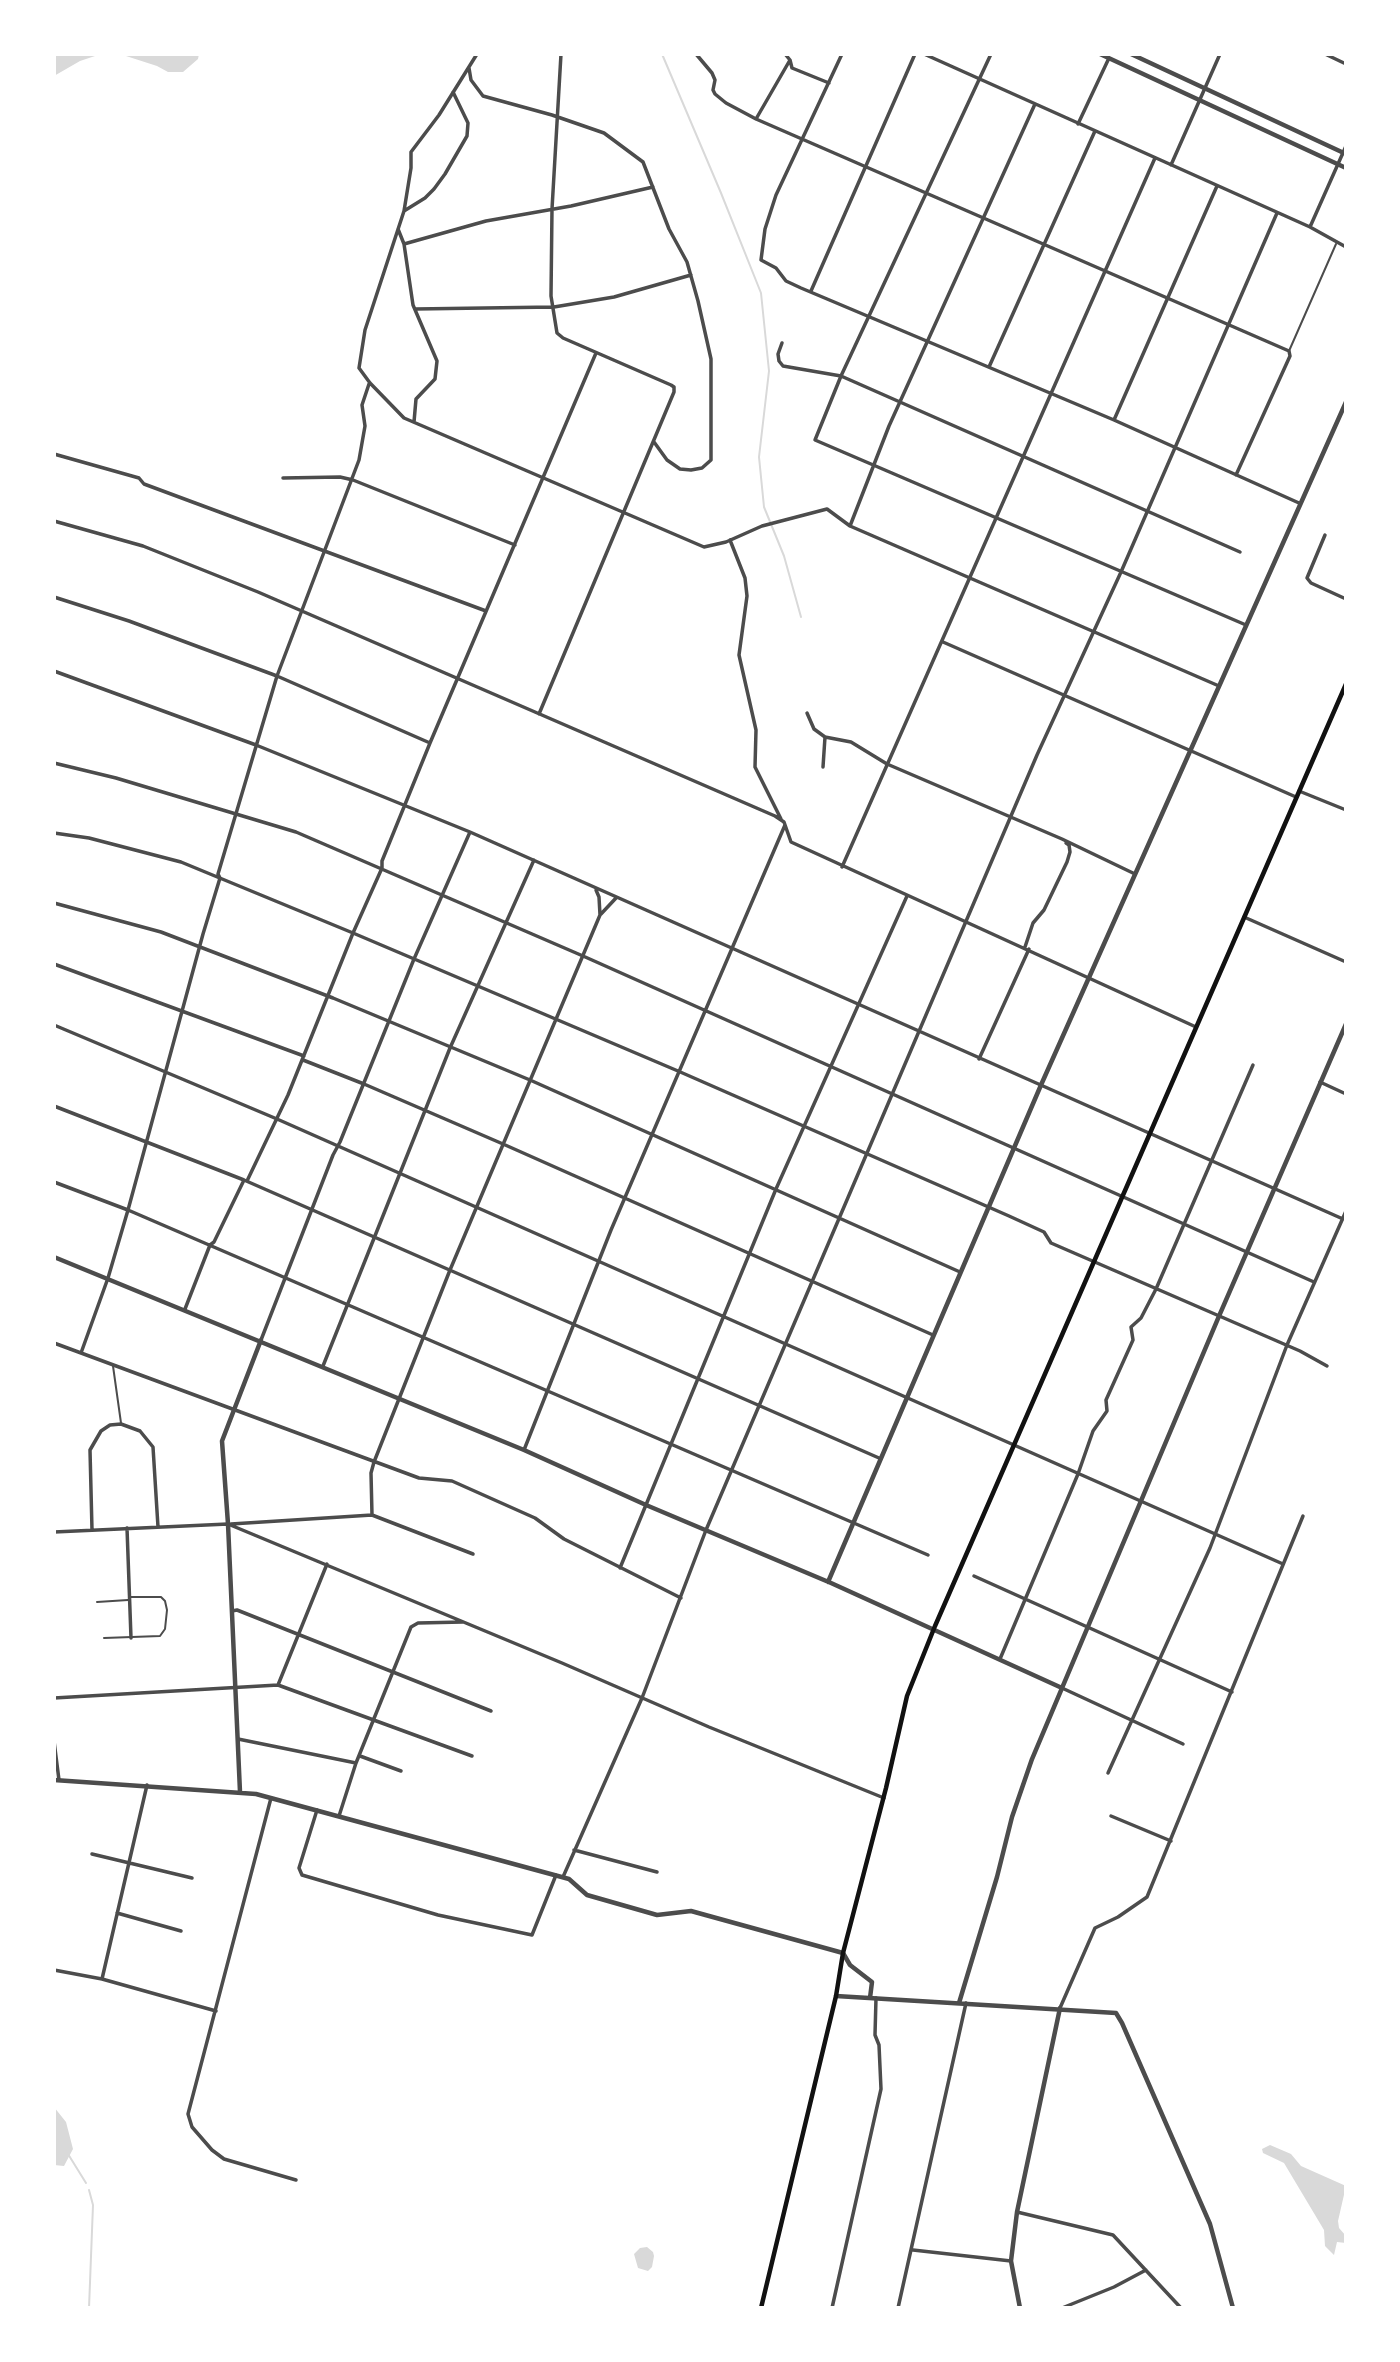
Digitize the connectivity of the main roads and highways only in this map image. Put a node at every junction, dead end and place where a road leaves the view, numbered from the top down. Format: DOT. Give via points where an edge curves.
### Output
graph roads {
  1 [pos="1346,684"];
  2 [pos="761,2308"];
  1 -- 2 [label="main road" via="907,1696"];
}
